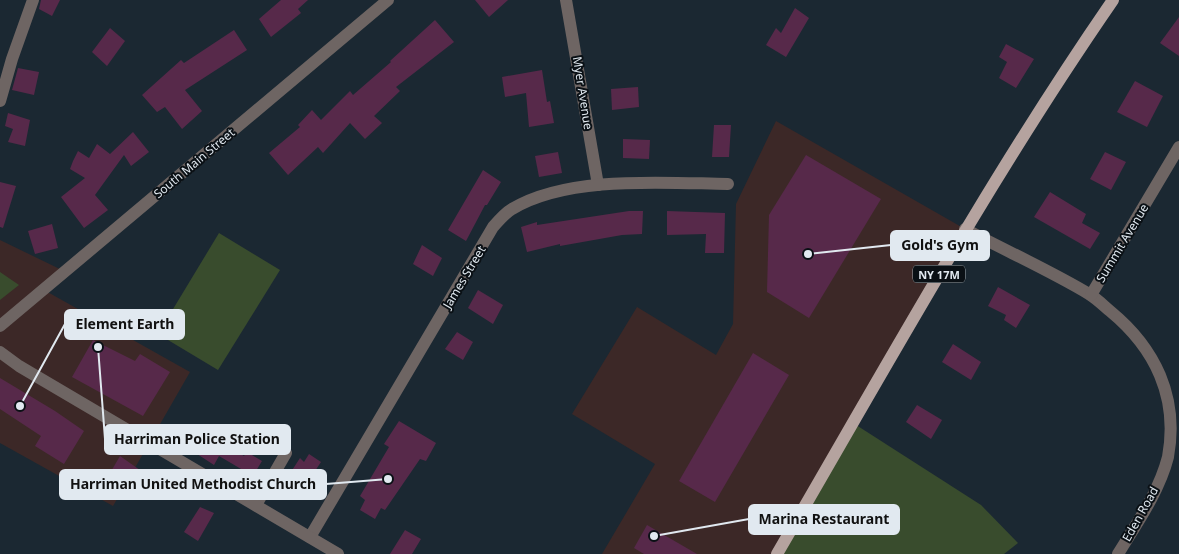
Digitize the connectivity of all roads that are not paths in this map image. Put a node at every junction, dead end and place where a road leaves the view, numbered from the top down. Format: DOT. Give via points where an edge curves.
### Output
graph roads {
  1 [pos="33,0"];
  2 [pos="388,0"];
  3 [pos="566,0"];
  4 [pos="1113,0"];
  5 [pos="0,101"];
  6 [pos="1179,147"];
  7 [pos="728,184"];
  8 [pos="598,185"];
  9 [pos="965,230"];
  10 [pos="1091,295"];
  11 [pos="0,326"];
  12 [pos="0,352"];
  13 [pos="1174,396"];
  14 [pos="286,453"];
  15 [pos="256,505"];
  16 [pos="310,537"];
  17 [pos="338,554"];
  18 [pos="777,554"];
  19 [pos="1118,554"];
  1 -- 5 [label="street"];
  2 -- 11 [label="street, South Main Street"];
  3 -- 8 [label="street, Myer Avenue"];
  4 -- 9 [label="main road, NY 17M"];
  6 -- 10 [label="street, Summit Avenue"];
  7 -- 8 [label="street, James Street" via="626,182"];
  8 -- 16 [label="street, James Street" via="562,190 527,201 503,216"];
  9 -- 10 [label="street, Summit Avenue"];
  9 -- 18 [label="main road, NY 17M"];
  10 -- 13 [label="street, Eden Road" via="1145,346"];
  12 -- 15 [label="street"];
  13 -- 19 [label="street, Eden Road" via="1168,458 1154,494"];
  14 -- 15 [label="street"];
  15 -- 16 [label="street"];
  16 -- 17 [label="street"];
}
